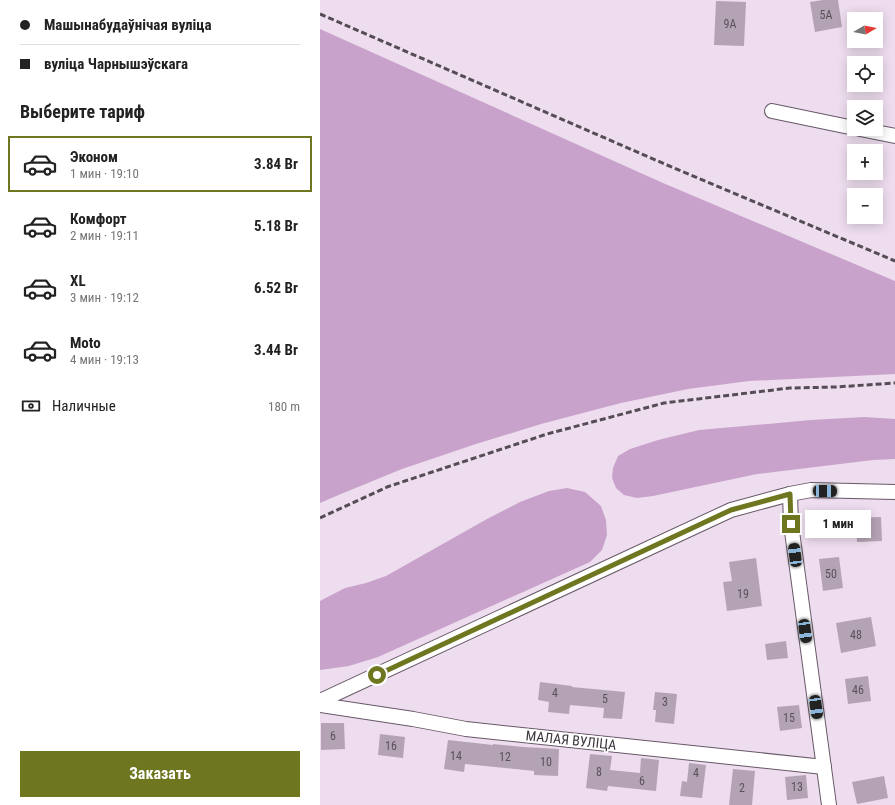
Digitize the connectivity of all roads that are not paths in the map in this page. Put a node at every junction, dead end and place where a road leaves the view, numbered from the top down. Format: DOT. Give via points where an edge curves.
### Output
graph roads {
  1 [pos="772,111"];
  2 [pos="847,127"];
  3 [pos="883,134"];
  4 [pos="895,136"];
  5 [pos="895,492"];
  6 [pos="790,494"];
  7 [pos="320,701"];
  8 [pos="320,705"];
  9 [pos="824,767"];
  10 [pos="829,805"];
  1 -- 2 [label="street"];
  3 -- 4 [label="street"];
  5 -- 6 [label="street" via="811,490"];
  6 -- 7 [label="street" via="731,510"];
  6 -- 9 [label="street" via="791,524"];
  8 -- 9 [label="street, МАЛАЯ ВУЛІЦА" via="466,729"];
  9 -- 10 [label="street"];
}
